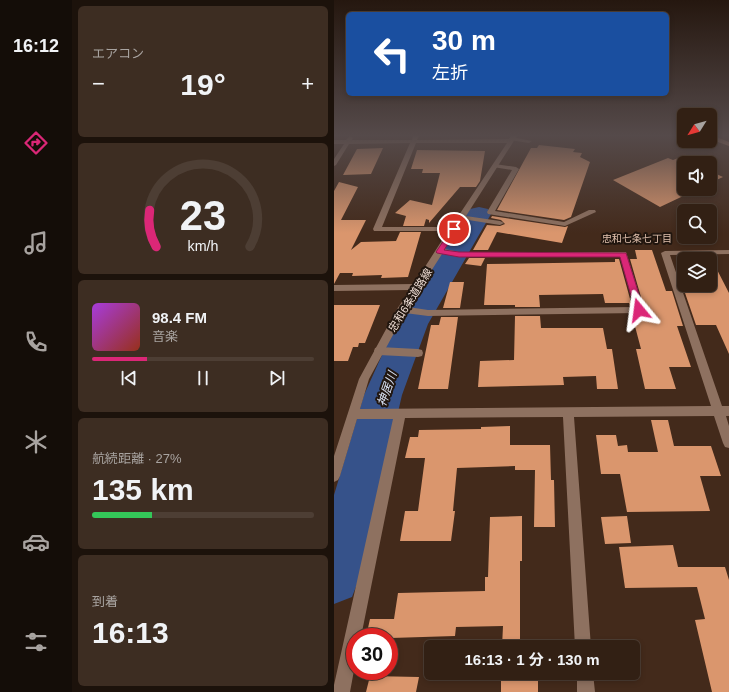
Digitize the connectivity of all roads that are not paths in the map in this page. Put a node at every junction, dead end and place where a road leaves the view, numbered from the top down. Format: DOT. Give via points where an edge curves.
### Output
graph roads {
  1 [pos="403,168"];
  2 [pos="497,168"];
  3 [pos="515,168"];
  4 [pos="592,212"];
  5 [pos="466,218"];
  6 [pos="500,223"];
  7 [pos="454,229"];
  8 [pos="443,252"];
  9 [pos="729,252"];
  10 [pos="416,287"];
  11 [pos="334,288"];
  12 [pos="406,309"];
  13 [pos="379,352"];
  14 [pos="414,353"];
  15 [pos="724,411"];
  16 [pos="568,412"];
  17 [pos="353,414"];
  18 [pos="395,415"];
  19 [pos="729,443"];
  20 [pos="334,476"];
  21 [pos="583,640"];
  22 [pos="585,680"];
  23 [pos="342,692"];
  24 [pos="586,692"];
  1 -- 7 [label="street" via="377,230"];
  2 -- 5 [label="street, 忠和6条道路線"];
  3 -- 4 [label="street" via="491,212 565,224"];
  5 -- 6 [label="street"];
  5 -- 7 [label="street, 忠和6条道路線"];
  7 -- 8 [label="street, 忠和6条道路線"];
  8 -- 10 [label="street, 忠和6条道路線"];
  8 -- 12 [label="street" via="623,254 639,310 428,313"];
  9 -- 15 [label="street" via="665,253"];
  10 -- 11 [label="street"];
  10 -- 12 [label="street, 忠和6条道路線"];
  12 -- 13 [label="street, 忠和6条道路線"];
  13 -- 14 [label="street"];
  13 -- 17 [label="street, 忠和6条道路線" via="364,379"];
  15 -- 16 [label="street"];
  15 -- 19 [label="street"];
  16 -- 18 [label="street"];
  16 -- 21 [label="street"];
  17 -- 18 [label="street"];
  17 -- 20 [label="street, 忠和6条道路線"];
  18 -- 23 [label="street"];
  22 -- 24 [label="street"];
}
